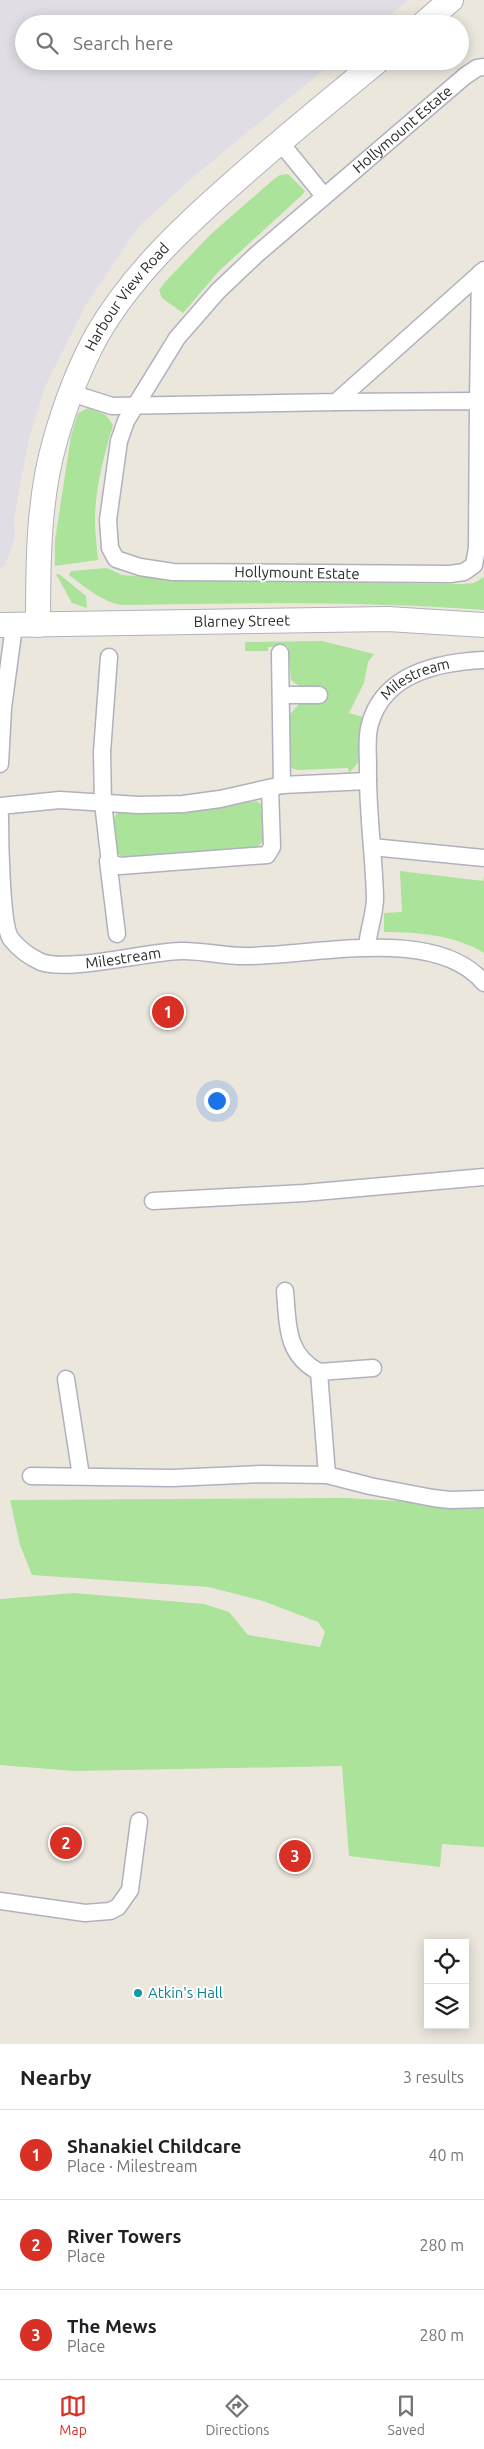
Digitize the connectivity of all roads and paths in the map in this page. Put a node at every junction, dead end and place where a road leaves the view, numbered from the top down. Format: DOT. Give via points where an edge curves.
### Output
graph roads {
  1 [pos="451,0"];
  2 [pos="434,15"];
  3 [pos="484,67"];
  4 [pos="367,70"];
  5 [pos="280,142"];
  6 [pos="324,196"];
  7 [pos="482,271"];
  8 [pos="72,393"];
  9 [pos="478,401"];
  10 [pos="336,402"];
  11 [pos="137,405"];
  12 [pos="38,625"];
  13 [pos="484,625"];
  14 [pos="7,626"];
  15 [pos="280,653"];
  16 [pos="109,657"];
  17 [pos="484,660"];
  18 [pos="280,695"];
  19 [pos="319,695"];
  20 [pos="0,764"];
  21 [pos="368,781"];
  22 [pos="276,786"];
  23 [pos="103,803"];
  24 [pos="0,806"];
  25 [pos="0,816"];
  26 [pos="372,847"];
  27 [pos="484,858"];
  28 [pos="108,861"];
  29 [pos="117,934"];
  30 [pos="367,947"];
  31 [pos="484,982"];
  32 [pos="484,1177"];
  33 [pos="153,1201"];
  34 [pos="286,1290"];
  35 [pos="373,1368"];
  36 [pos="319,1372"];
  37 [pos="66,1379"];
  38 [pos="327,1475"];
  39 [pos="31,1476"];
  40 [pos="81,1476"];
  41 [pos="484,1499"];
  42 [pos="139,1822"];
  43 [pos="0,1901"];
  1 -- 2 [label="street"];
  3 -- 6 [label="street, Hollymount Estate" via="465,76"];
  4 -- 5 [label="street, Harbour View Road"];
  5 -- 6 [label="street"];
  5 -- 8 [label="street, Harbour View Road" via="192,219 140,276 96,337"];
  6 -- 11 [label="street, Hollymount Estate" via="236,274 187,327 166,355"];
  7 -- 9 [label="street, Hollymount Estate"];
  7 -- 10 [label="street, Hollymount Estate"];
  8 -- 11 [label="street" via="112,406"];
  8 -- 12 [label="street, Harbour View Road" via="54,442 48,472 39,550"];
  9 -- 10 [label="street"];
  9 -- 11 [label="street, Hollymount Estate" via="477,556 474,565 464,572 450,574 173,572 116,559 110,548 108,520 118,449 126,421"];
  10 -- 11 [label="street"];
  12 -- 13 [label="street, Blarney Street" via="388,619"];
  12 -- 14 [label="street, Blarney Street"];
  14 -- 20 [label="street"];
  15 -- 18 [label="street"];
  16 -- 23 [label="street" via="102,739"];
  17 -- 21 [label="street, Milestream" via="453,663 412,674 384,697 370,724"];
  18 -- 19 [label="street"];
  18 -- 22 [label="street"];
  21 -- 22 [label="street"];
  21 -- 26 [label="street, Milestream"];
  22 -- 23 [label="street" via="183,804"];
  22 -- 28 [label="street" via="272,847 267,855 120,866"];
  23 -- 24 [label="street" via="60,800"];
  23 -- 28 [label="street"];
  25 -- 30 [label="street, Milestream" via="2,890 10,938 25,954 42,962 68,964 179,951 246,956"];
  26 -- 27 [label="street"];
  26 -- 30 [label="street, Milestream" via="375,901"];
  28 -- 29 [label="street"];
  30 -- 31 [label="street, Milestream" via="444,956 465,965"];
  32 -- 33 [label="street" via="304,1193"];
  34 -- 36 [label="street" via="294,1351"];
  35 -- 36 [label="street"];
  36 -- 38 [label="street"];
  37 -- 40 [label="street"];
  38 -- 40 [label="street"];
  38 -- 41 [label="street" via="433,1498"];
  39 -- 40 [label="street"];
  42 -- 43 [label="street" via="130,1890 118,1907 86,1913"];
}
